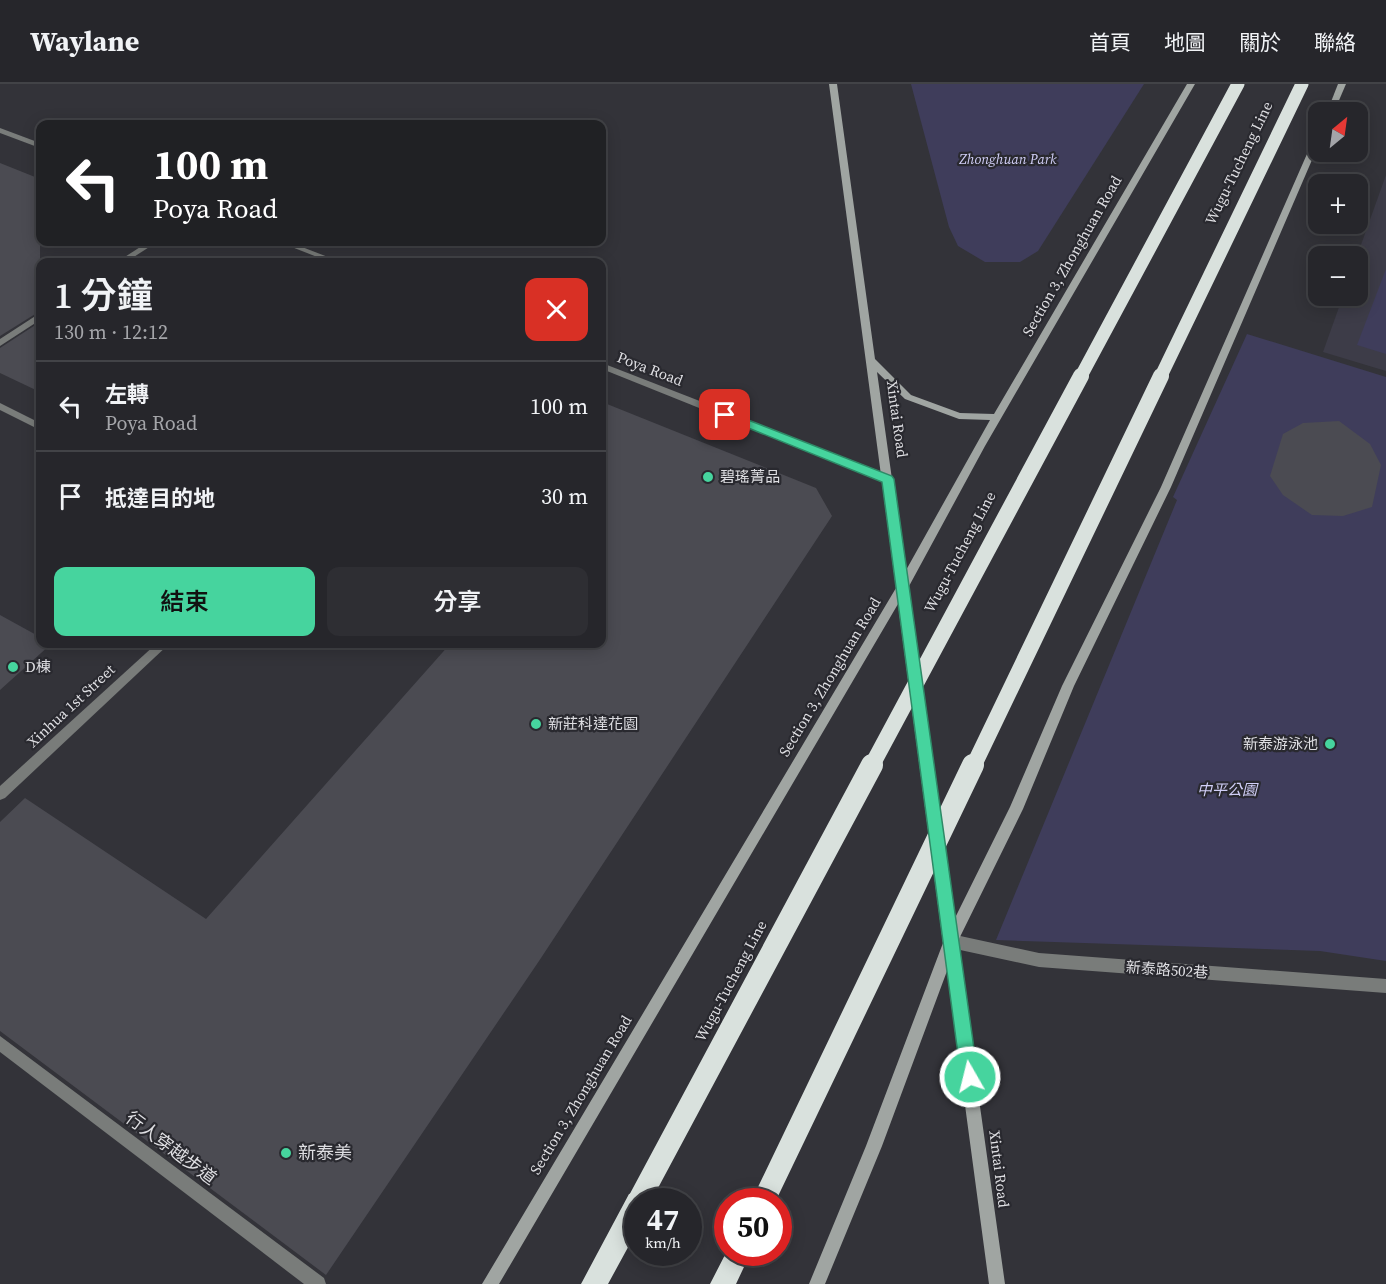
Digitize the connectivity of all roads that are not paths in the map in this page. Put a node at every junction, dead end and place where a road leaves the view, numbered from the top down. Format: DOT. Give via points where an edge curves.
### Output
graph roads {
  1 [pos="833,84"];
  2 [pos="1191,84"];
  3 [pos="1238,84"];
  4 [pos="1302,84"];
  5 [pos="1342,84"];
  6 [pos="1334,102"];
  7 [pos="0,130"];
  8 [pos="36,144"];
  9 [pos="1308,161"];
  10 [pos="147,246"];
  11 [pos="294,246"];
  12 [pos="127,258"];
  13 [pos="326,258"];
  14 [pos="36,319"];
  15 [pos="0,343"];
  16 [pos="872,361"];
  17 [pos="606,368"];
  18 [pos="0,406"];
  19 [pos="997,417"];
  20 [pos="36,425"];
  21 [pos="888,479"];
  22 [pos="903,586"];
  23 [pos="160,648"];
  24 [pos="0,794"];
  25 [pos="951,941"];
  26 [pos="1386,986"];
  27 [pos="0,1043"];
  28 [pos="646,1188"];
  29 [pos="770,1188"];
  30 [pos="624,1228"];
  31 [pos="732,1266"];
  32 [pos="318,1284"];
  33 [pos="490,1284"];
  34 [pos="594,1284"];
  35 [pos="723,1284"];
  36 [pos="817,1284"];
  37 [pos="998,1284"];
  1 -- 16 [label="street, Xintai Road"];
  2 -- 19 [label="street, Section 3, Zhonghuan Road"];
  3 -- 28 [label="highway, Wugu-Tucheng Line, bridge"];
  4 -- 29 [label="highway, Wugu-Tucheng Line, bridge"];
  5 -- 6 [label="street"];
  7 -- 8 [label="street"];
  9 -- 25 [label="street" via="1166,487 1068,686 1016,810"];
  10 -- 12 [label="street"];
  11 -- 13 [label="street"];
  14 -- 15 [label="street"];
  16 -- 19 [label="street" via="908,397 959,416"];
  16 -- 21 [label="street, Xintai Road"];
  17 -- 21 [label="street, Poya Road"];
  18 -- 20 [label="street"];
  19 -- 22 [label="street, Section 3, Zhonghuan Road"];
  21 -- 22 [label="street, Xintai Road"];
  22 -- 25 [label="street, Xintai Road"];
  22 -- 33 [label="street, Section 3, Zhonghuan Road"];
  23 -- 24 [label="street, Xinhua 1st Street"];
  25 -- 26 [label="street, 新泰路502巷" via="1039,960"];
  25 -- 36 [label="street"];
  25 -- 37 [label="street, Xintai Road"];
  27 -- 32 [label="street, 行人穿越步道"];
  30 -- 34 [label="highway, Wugu-Tucheng Line"];
  31 -- 35 [label="highway"];
}
